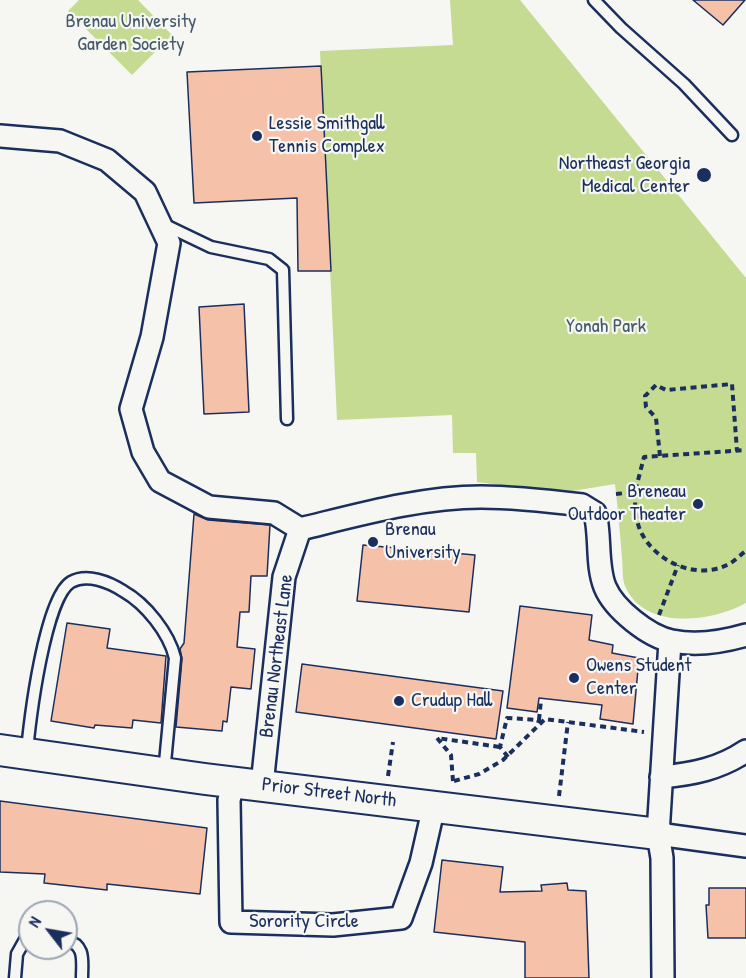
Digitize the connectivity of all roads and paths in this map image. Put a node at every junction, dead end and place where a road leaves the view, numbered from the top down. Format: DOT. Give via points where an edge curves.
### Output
graph roads {
  1 [pos="594,0"];
  2 [pos="732,135"];
  3 [pos="0,136"];
  4 [pos="160,223"];
  5 [pos="287,419"];
  6 [pos="737,450"];
  7 [pos="746,450"];
  8 [pos="660,456"];
  9 [pos="635,492"];
  10 [pos="616,494"];
  11 [pos="300,529"];
  12 [pos="746,551"];
  13 [pos="678,565"];
  14 [pos="746,635"];
  15 [pos="662,637"];
  16 [pos="541,700"];
  17 [pos="538,722"];
  18 [pos="568,722"];
  19 [pos="647,732"];
  20 [pos="393,742"];
  21 [pos="500,747"];
  22 [pos="746,751"];
  23 [pos="14,752"];
  24 [pos="508,757"];
  25 [pos="164,773"];
  26 [pos="661,777"];
  27 [pos="453,781"];
  28 [pos="248,783"];
  29 [pos="387,785"];
  30 [pos="442,799"];
  31 [pos="558,806"];
  32 [pos="658,834"];
  33 [pos="746,846"];
  34 [pos="78,946"];
  35 [pos="18,952"];
  36 [pos="15,978"];
  37 [pos="82,978"];
  38 [pos="663,978"];
  1 -- 2 [label="lane"];
  3 -- 4 [label="street" via="60,141 107,160 145,192"];
  4 -- 5 [label="lane" via="211,247 268,259 283,270"];
  4 -- 11 [label="street" via="169,243 152,337 131,409 143,452 160,481 209,507 274,513"];
  6 -- 7 [label="path"];
  6 -- 8 [label="path"];
  6 -- 8 [label="path" via="732,384 666,390 656,385 645,396 646,407 657,417"];
  8 -- 9 [label="path" via="644,457"];
  9 -- 10 [label="path"];
  9 -- 13 [label="path" via="641,533 665,559"];
  11 -- 15 [label="street" via="408,506 481,496 582,505 595,513 605,586 632,621"];
  11 -- 28 [label="street, Brenau Northeast Lane" via="284,577"];
  12 -- 13 [label="path" via="727,565 704,570"];
  13 -- 15 [label="path"];
  14 -- 15 [label="street" via="705,644"];
  15 -- 26 [label="street"];
  16 -- 17 [label="path"];
  17 -- 18 [label="path"];
  17 -- 21 [label="path" via="507,718"];
  17 -- 24 [label="path"];
  18 -- 19 [label="path"];
  18 -- 31 [label="path"];
  20 -- 29 [label="path"];
  21 -- 24 [label="path"];
  21 -- 27 [label="path" via="437,738 451,755"];
  22 -- 26 [label="street" via="726,764 694,774"];
  23 -- 25 [label="street, Prior Street North"];
  23 -- 25 [label="lane" via="63,589 73,581 94,578 134,597 171,642 175,658"];
  24 -- 27 [label="path" via="479,774"];
  25 -- 28 [label="street, Prior Street North"];
  26 -- 32 [label="street"];
  27 -- 30 [label="path"];
  28 -- 30 [label="street, Prior Street North"];
  28 -- 30 [label="street, Sorority Circle" via="229,800 231,922 333,925 400,918"];
  30 -- 32 [label="street, Prior Street North"];
  32 -- 33 [label="street"];
  32 -- 38 [label="street" via="662,858"];
  34 -- 37 [label="lane" via="82,952"];
  35 -- 36 [label="lane"];
}
